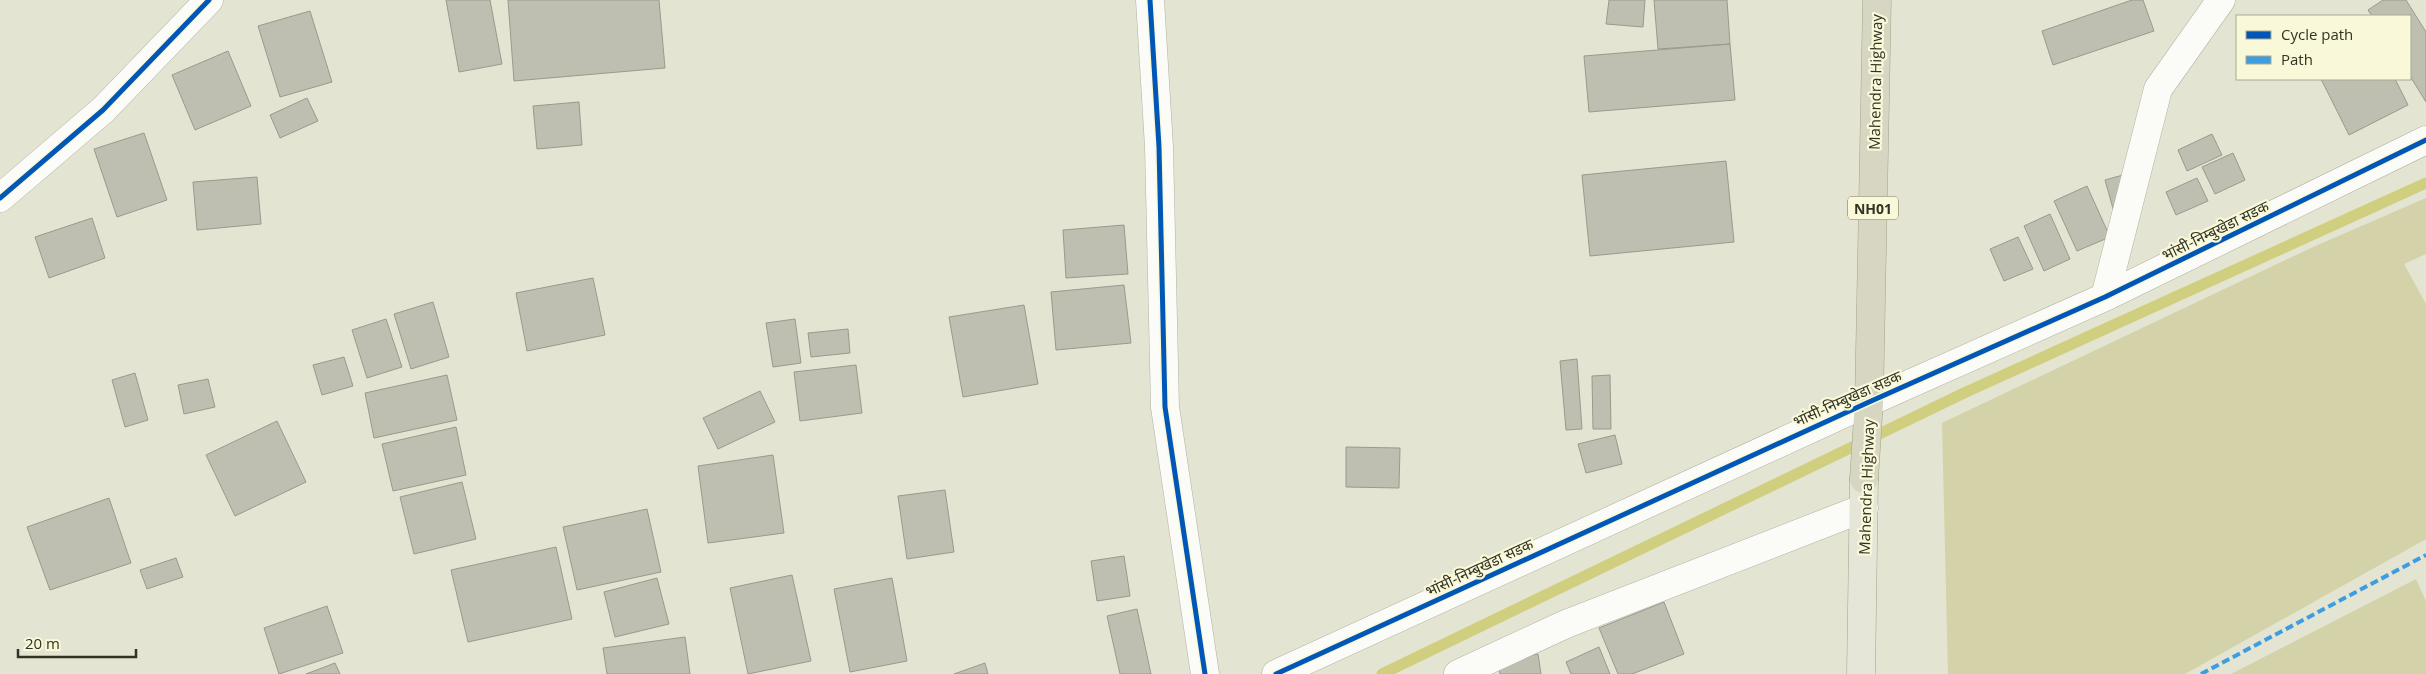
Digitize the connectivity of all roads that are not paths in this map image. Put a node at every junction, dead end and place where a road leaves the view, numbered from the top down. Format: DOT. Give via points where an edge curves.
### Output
graph roads {
  1 [pos="209,0"];
  2 [pos="1150,0"];
  3 [pos="1877,0"];
  4 [pos="2221,0"];
  5 [pos="2426,140"];
  6 [pos="0,198"];
  7 [pos="2105,297"];
  8 [pos="1868,409"];
  9 [pos="1864,479"];
  10 [pos="1864,508"];
  11 [pos="1205,674"];
  12 [pos="1276,674"];
  13 [pos="1458,674"];
  14 [pos="1861,674"];
  1 -- 6 [label="street" via="103,110"];
  2 -- 11 [label="street" via="1159,147 1165,407"];
  3 -- 8 [label="highway, Mahendra Highway / NH01"];
  4 -- 7 [label="street" via="2158,89"];
  5 -- 7 [label="street, भांसी-निम्बुखेडा सडक"];
  7 -- 8 [label="street, भांसी-निम्बुखेडा सडक"];
  8 -- 9 [label="highway, Mahendra Highway / NH01"];
  8 -- 12 [label="street, भांसी-निम्बुखेडा सडक"];
  9 -- 10 [label="main road, Mahendra Highway / NH01"];
  10 -- 13 [label="street" via="1566,624"];
  10 -- 14 [label="main road, Mahendra Highway / NH01"];
}
